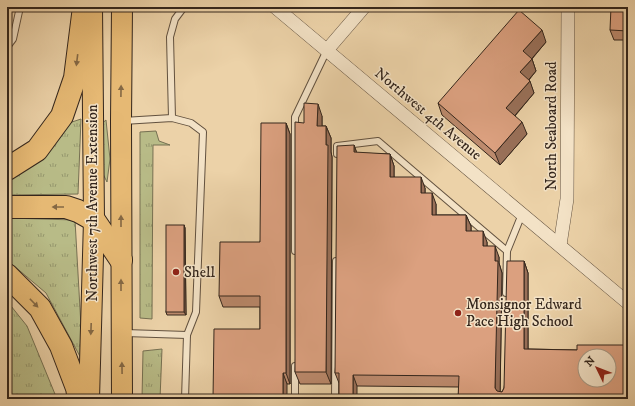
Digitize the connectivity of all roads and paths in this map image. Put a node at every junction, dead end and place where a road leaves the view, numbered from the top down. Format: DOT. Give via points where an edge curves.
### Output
graph roads {
  1 [pos="20,7"];
  2 [pos="84,7"];
  3 [pos="92,7"];
  4 [pos="122,7"];
  5 [pos="184,7"];
  6 [pos="275,7"];
  7 [pos="364,7"];
  8 [pos="568,7"];
  9 [pos="7,47"];
  10 [pos="327,50"];
  11 [pos="172,118"];
  12 [pos="121,122"];
  13 [pos="337,162"];
  14 [pos="7,169"];
  15 [pos="7,206"];
  16 [pos="522,213"];
  17 [pos="94,220"];
  18 [pos="560,245"];
  19 [pos="507,251"];
  20 [pos="336,257"];
  21 [pos="295,258"];
  22 [pos="121,260"];
  23 [pos="7,275"];
  24 [pos="506,298"];
  25 [pos="628,303"];
  26 [pos="122,333"];
  27 [pos="187,335"];
  28 [pos="295,360"];
  29 [pos="79,399"];
  30 [pos="89,399"];
  31 [pos="122,399"];
  32 [pos="184,399"];
  33 [pos="295,399"];
  34 [pos="335,399"];
  1 -- 9 [label="lane" via="13,39"];
  2 -- 14 [label="highway, one-way" via="75,78 62,116 38,150"];
  3 -- 17 [label="main road, Northwest 7th Avenue Extension"];
  12 -- 4 [label="main road, Northwest 7th Avenue Extension, one-way"];
  5 -- 11 [label="lane" via="176,19 170,37"];
  6 -- 10 [label="street, Northwest 4th Avenue"];
  7 -- 10 [label="street"];
  8 -- 18 [label="street, North Seaboard Road" via="567,199"];
  10 -- 16 [label="street, Northwest 4th Avenue"];
  10 -- 21 [label="lane" via="295,117"];
  11 -- 12 [label="lane"];
  11 -- 27 [label="lane" via="191,123 203,132 196,312"];
  22 -- 12 [label="main road, Northwest 7th Avenue Extension, one-way"];
  13 -- 19 [label="lane" via="338,146 378,141"];
  17 -- 15 [label="highway, one-way" via="66,207"];
  16 -- 18 [label="street, Northwest 4th Avenue"];
  16 -- 19 [label="lane"];
  17 -- 22 [label="highway"];
  17 -- 30 [label="main road, Northwest 7th Avenue Extension, one-way"];
  18 -- 25 [label="street, Northwest 4th Avenue"];
  19 -- 24 [label="lane"];
  20 -- 34 [label="lane"];
  26 -- 22 [label="main road, Northwest 7th Avenue Extension, one-way"];
  23 -- 29 [label="highway, one-way" via="40,308 61,346"];
  26 -- 27 [label="lane"];
  31 -- 26 [label="main road, Northwest 7th Avenue Extension, one-way"];
  27 -- 32 [label="lane"];
  28 -- 33 [label="lane"];
}
